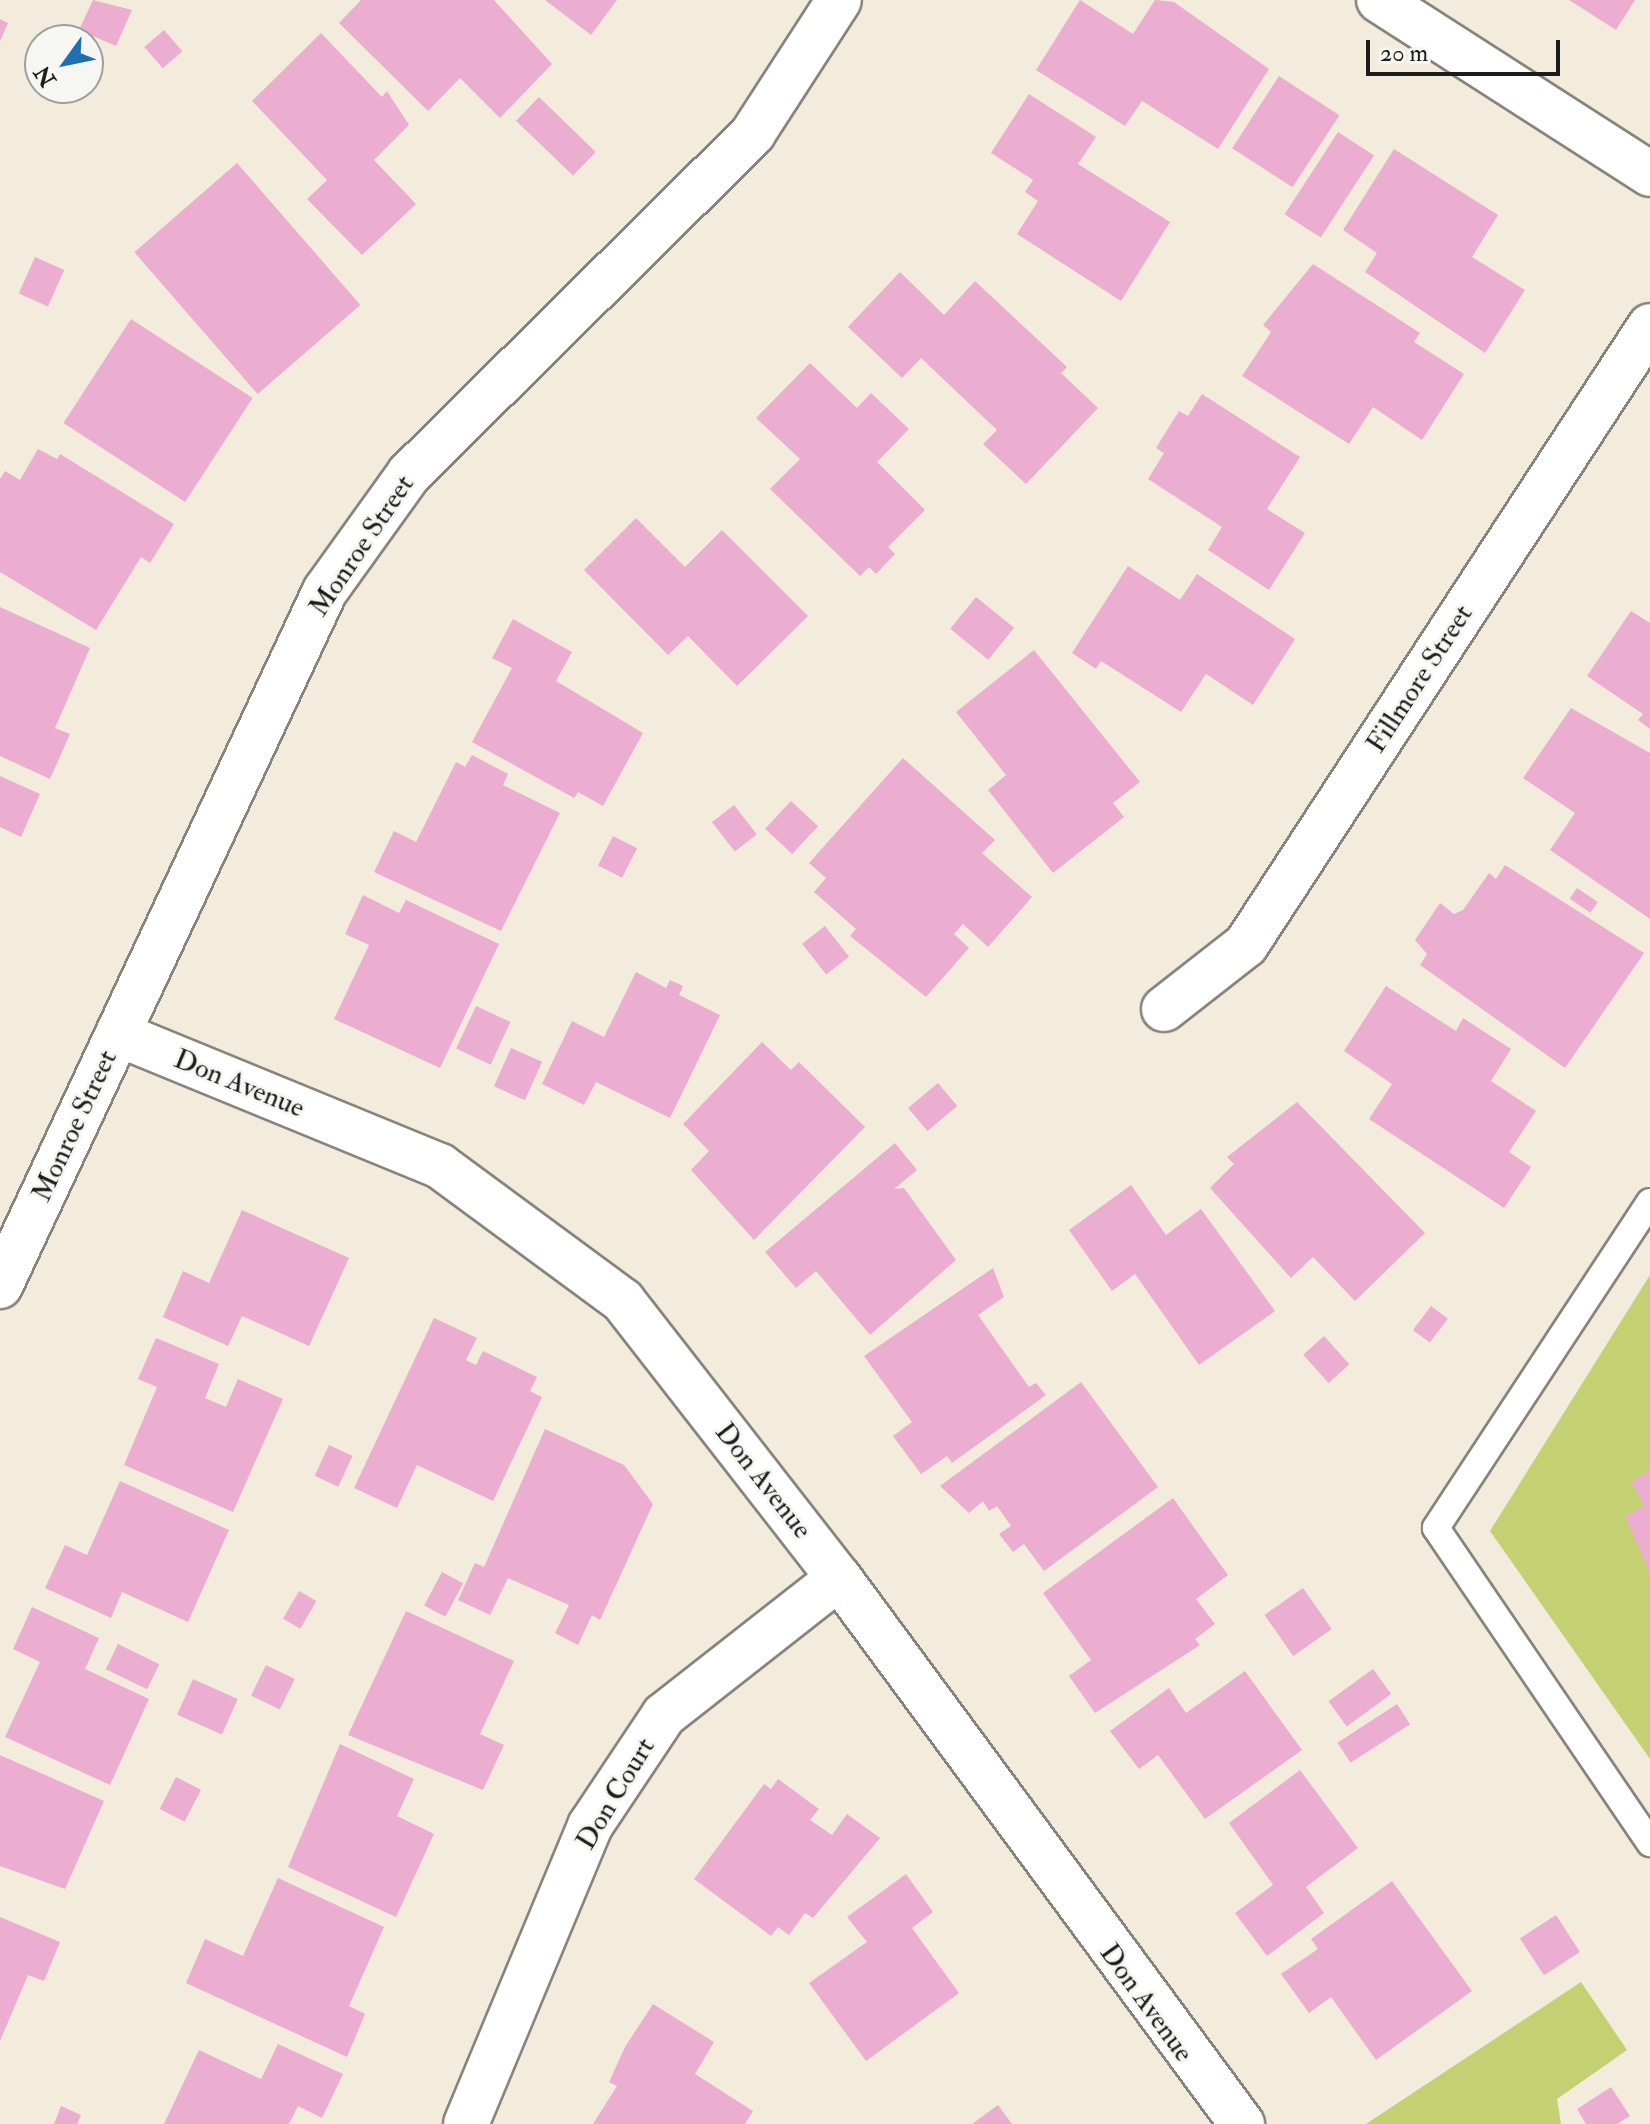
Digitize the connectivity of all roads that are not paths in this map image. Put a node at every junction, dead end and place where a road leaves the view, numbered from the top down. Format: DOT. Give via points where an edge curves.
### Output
graph roads {
  1 [pos="839,0"];
  2 [pos="1379,0"];
  3 [pos="1650,174"];
  4 [pos="1650,326"];
  5 [pos="1164,1009"];
  6 [pos="118,1034"];
  7 [pos="1650,1202"];
  8 [pos="0,1286"];
  9 [pos="839,1578"];
  10 [pos="1650,1843"];
  11 [pos="466,2124"];
  12 [pos="1242,2124"];
  1 -- 6 [label="street, Monroe Street" via="753,133 409,474 325,591"];
  2 -- 3 [label="street"];
  4 -- 5 [label="street, Fillmore Street" via="1246,945"];
  6 -- 8 [label="street, Monroe Street"];
  6 -- 9 [label="street, Don Avenue" via="440,1166 623,1301"];
  7 -- 10 [label="lane" via="1436,1528"];
  9 -- 11 [label="street, Don Court" via="664,1715 590,1826"];
  9 -- 12 [label="street, Don Avenue"];
}
